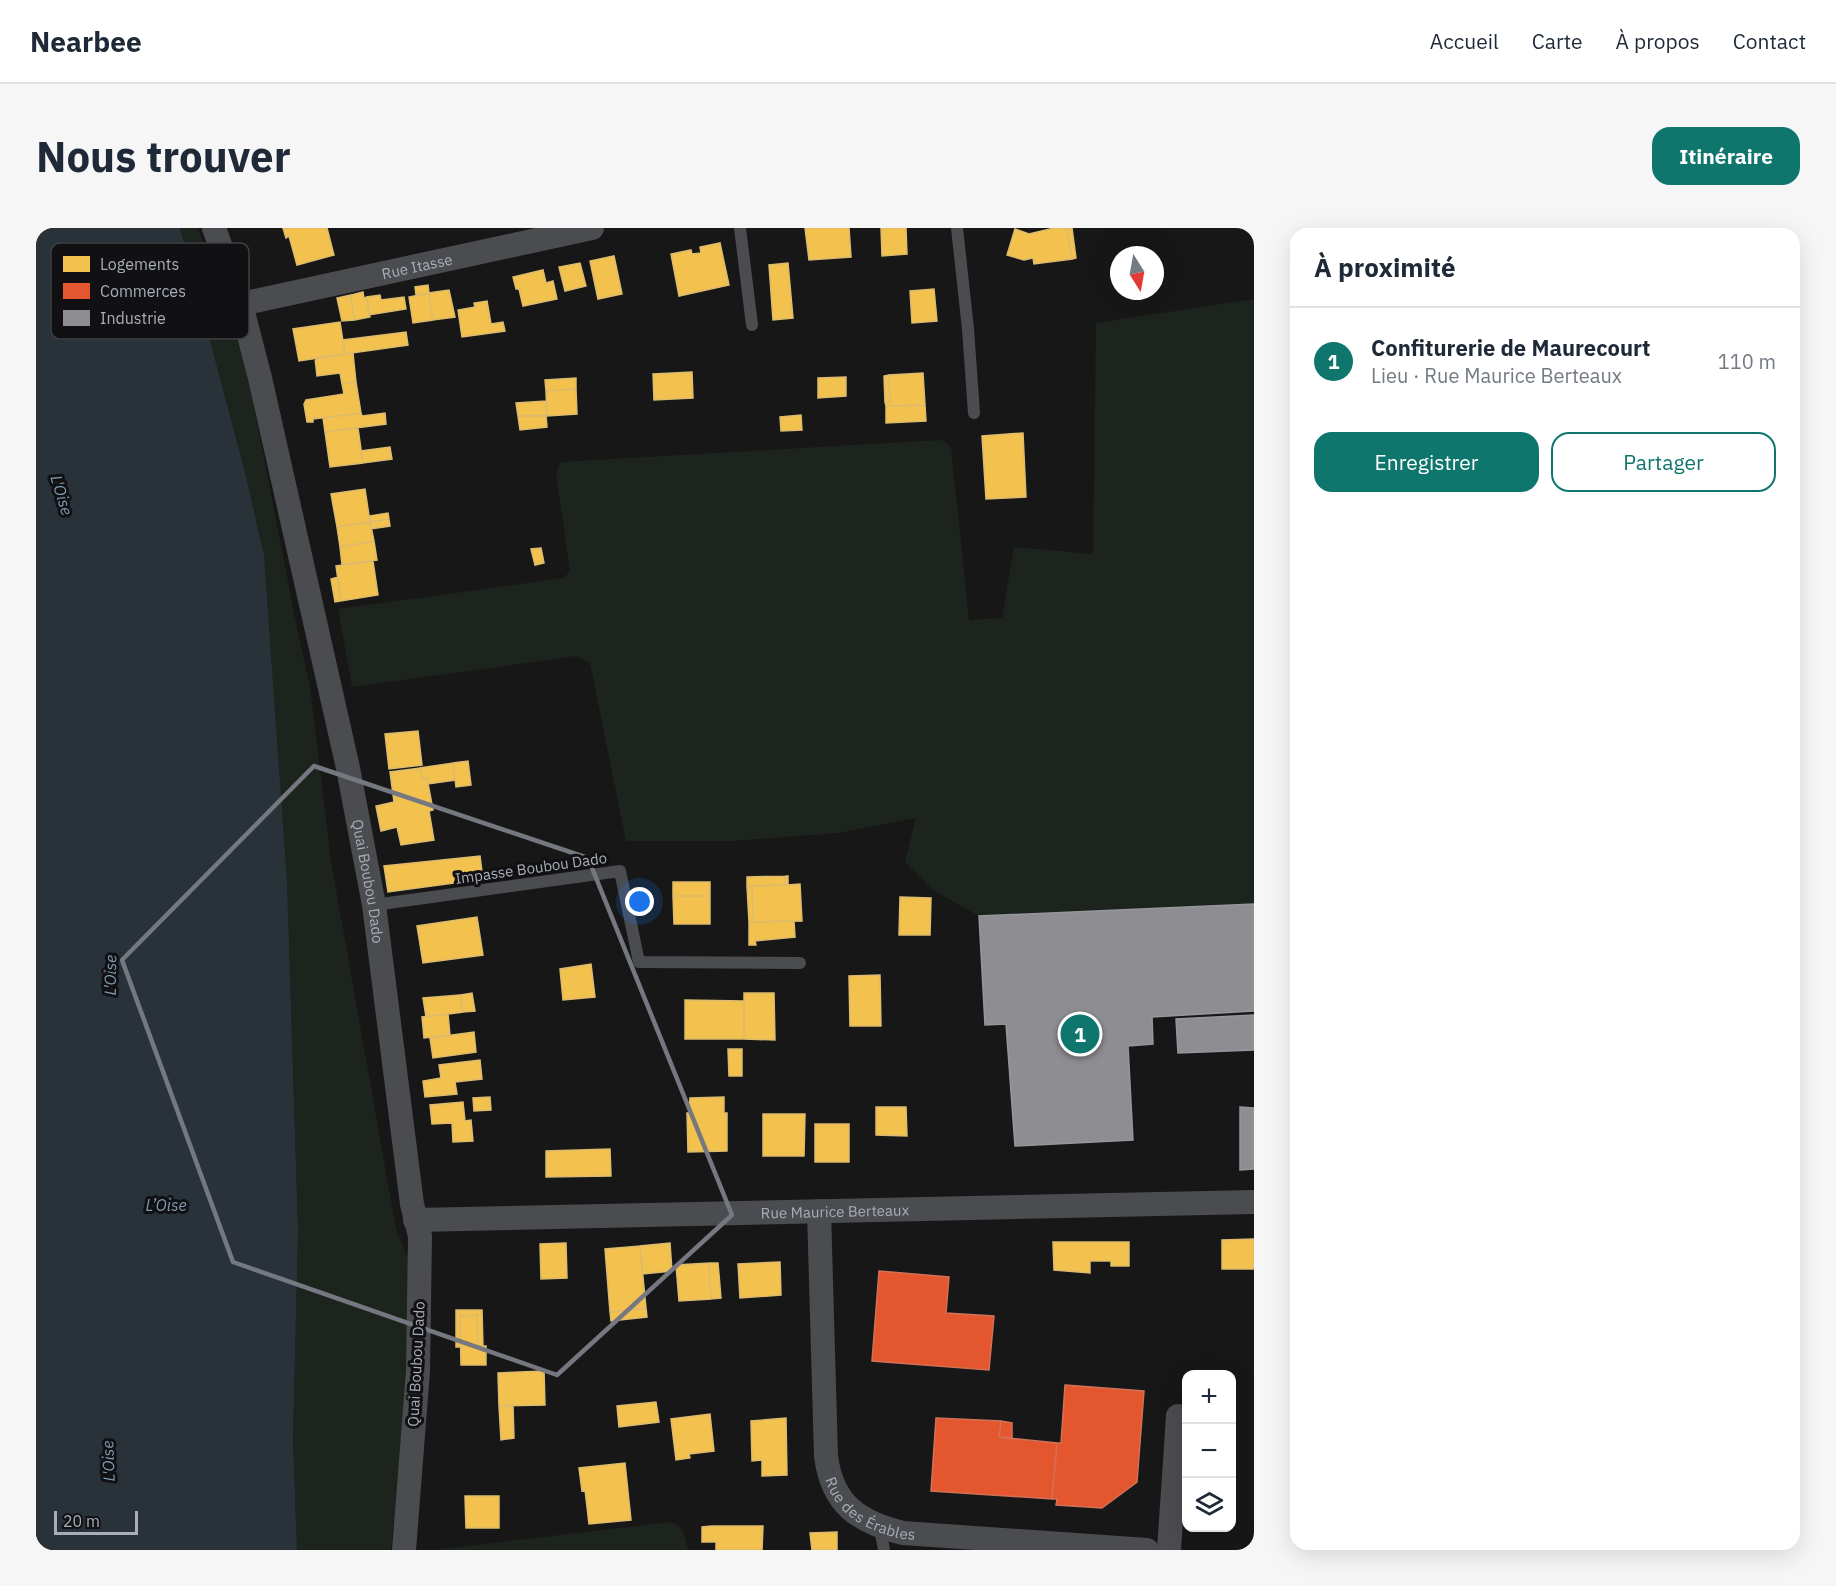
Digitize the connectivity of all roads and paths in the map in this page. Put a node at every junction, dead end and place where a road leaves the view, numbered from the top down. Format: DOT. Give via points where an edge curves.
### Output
graph roads {
  1 [pos="214,228"];
  2 [pos="592,228"];
  3 [pos="740,228"];
  4 [pos="957,228"];
  5 [pos="563,231"];
  6 [pos="219,243"];
  7 [pos="249,302"];
  8 [pos="752,325"];
  9 [pos="249,334"];
  10 [pos="974,412"];
  11 [pos="374,905"];
  12 [pos="800,963"];
  13 [pos="1254,1202"];
  14 [pos="819,1211"];
  15 [pos="415,1220"];
  16 [pos="1178,1416"];
  17 [pos="882,1539"];
  18 [pos="404,1550"];
  19 [pos="1147,1550"];
  20 [pos="1169,1550"];
  1 -- 6 [label="street, Quai Boubou Dado"];
  2 -- 5 [label="street, Rue Itasse"];
  3 -- 8 [label="lane"];
  4 -- 10 [label="lane"];
  5 -- 7 [label="street, Rue Itasse"];
  9 -- 11 [label="street, Quai Boubou Dado" via="348,768"];
  11 -- 12 [label="lane, Impasse Boubou Dado" via="620,871 639,962"];
  11 -- 15 [label="street, Quai Boubou Dado"];
  13 -- 14 [label="street, Rue Maurice Berteaux"];
  14 -- 15 [label="street, Rue Maurice Berteaux"];
  14 -- 17 [label="street, Rue des Érables" via="827,1469 845,1504"];
  15 -- 18 [label="street, Quai Boubou Dado" via="420,1236 418,1371"];
  16 -- 20 [label="street"];
  17 -- 19 [label="street, Rue des Érables" via="903,1533"];
}
